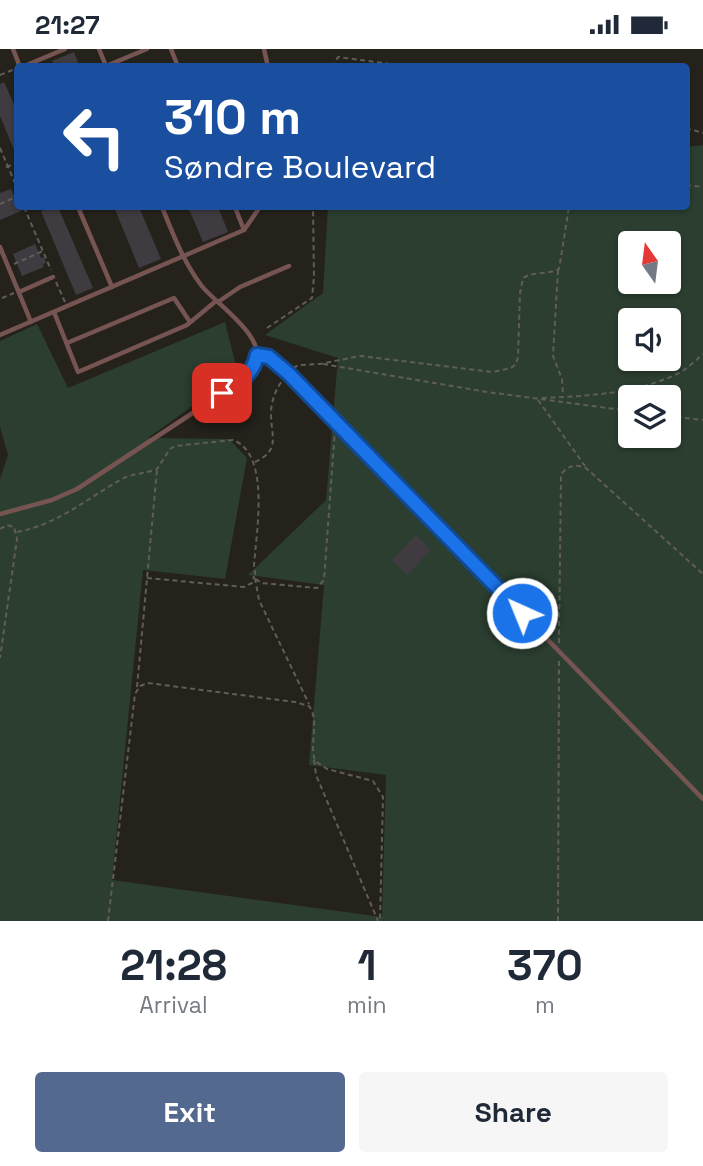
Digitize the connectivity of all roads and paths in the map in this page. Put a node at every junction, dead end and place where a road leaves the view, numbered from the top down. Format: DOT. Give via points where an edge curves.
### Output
graph roads {
  1 [pos="65,49"];
  2 [pos="147,49"];
  3 [pos="30,63"];
  4 [pos="113,63"];
  5 [pos="334,63"];
  6 [pos="383,63"];
  7 [pos="0,148"];
  8 [pos="14,164"];
  9 [pos="7,167"];
  10 [pos="14,182"];
  11 [pos="25,210"];
  12 [pos="79,210"];
  13 [pos="163,210"];
  14 [pos="236,210"];
  15 [pos="258,210"];
  16 [pos="313,210"];
  17 [pos="568,210"];
  18 [pos="244,230"];
  19 [pos="0,247"];
  20 [pos="44,251"];
  21 [pos="182,258"];
  22 [pos="8,266"];
  23 [pos="289,266"];
  24 [pos="558,269"];
  25 [pos="53,277"];
  26 [pos="112,288"];
  27 [pos="19,292"];
  28 [pos="2,298"];
  29 [pos="217,302"];
  30 [pos="66,306"];
  31 [pos="54,312"];
  32 [pos="31,322"];
  33 [pos="190,322"];
  34 [pos="267,328"];
  35 [pos="0,335"];
  36 [pos="67,343"];
  37 [pos="703,354"];
  38 [pos="257,355"];
  39 [pos="320,364"];
  40 [pos="288,373"];
  41 [pos="563,397"];
  42 [pos="537,399"];
  43 [pos="618,409"];
  44 [pos="681,417"];
  45 [pos="703,420"];
  46 [pos="335,422"];
  47 [pos="254,463"];
  48 [pos="586,468"];
  49 [pos="157,469"];
  50 [pos="0,514"];
  51 [pos="0,529"];
  52 [pos="17,532"];
  53 [pos="703,574"];
  54 [pos="255,575"];
  55 [pos="147,578"];
  56 [pos="559,651"];
  57 [pos="0,658"];
  58 [pos="136,689"];
  59 [pos="311,708"];
  60 [pos="313,755"];
  61 [pos="703,799"];
  62 [pos="107,921"];
  63 [pos="379,921"];
  64 [pos="558,921"];
  1 -- 3 [label="lane"];
  2 -- 4 [label="lane"];
  5 -- 6 [label="path" via="338,57"];
  7 -- 9 [label="path"];
  8 -- 9 [label="path"];
  9 -- 10 [label="path"];
  11 -- 20 [label="path"];
  12 -- 26 [label="lane"];
  13 -- 21 [label="lane"];
  14 -- 18 [label="lane"];
  15 -- 18 [label="lane"];
  16 -- 34 [label="path" via="312,298"];
  17 -- 24 [label="path"];
  18 -- 21 [label="lane"];
  19 -- 22 [label="lane"];
  20 -- 22 [label="path"];
  20 -- 30 [label="path"];
  21 -- 26 [label="lane"];
  21 -- 29 [label="lane"];
  22 -- 27 [label="lane"];
  23 -- 29 [label="lane"];
  24 -- 39 [label="path" via="523,278 518,357 511,368 493,372 370,356"];
  24 -- 41 [label="path" via="553,356"];
  25 -- 27 [label="lane"];
  26 -- 30 [label="lane"];
  27 -- 28 [label="path"];
  27 -- 32 [label="lane"];
  29 -- 33 [label="lane"];
  29 -- 38 [label="lane" via="249,333"];
  30 -- 31 [label="lane"];
  31 -- 32 [label="lane"];
  31 -- 36 [label="lane"];
  32 -- 35 [label="lane"];
  33 -- 36 [label="lane" via="174,298"];
  33 -- 36 [label="lane" via="78,372"];
  37 -- 41 [label="path" via="679,373 645,386"];
  38 -- 40 [label="lane" via="269,357"];
  38 -- 50 [label="lane" via="254,368 243,380 77,489"];
  39 -- 40 [label="path" via="299,365"];
  39 -- 42 [label="path"];
  40 -- 46 [label="lane"];
  40 -- 47 [label="path" via="272,402 273,446"];
  41 -- 42 [label="path"];
  42 -- 43 [label="path"];
  42 -- 48 [label="path"];
  44 -- 45 [label="path"];
  46 -- 54 [label="path" via="323,583 317,589 261,583"];
  46 -- 56 [label="lane"];
  47 -- 49 [label="path" via="237,441 223,440 175,446"];
  47 -- 54 [label="path" via="258,478"];
  48 -- 53 [label="path"];
  48 -- 56 [label="path" via="569,466 561,474"];
  49 -- 52 [label="path" via="130,475 56,519"];
  49 -- 55 [label="path"];
  51 -- 52 [label="path" via="11,525"];
  52 -- 57 [label="path"];
  54 -- 55 [label="path" via="244,587"];
  54 -- 59 [label="path" via="259,600"];
  55 -- 58 [label="path"];
  56 -- 61 [label="lane"];
  56 -- 64 [label="path"];
  58 -- 59 [label="path" via="155,684"];
  58 -- 62 [label="path"];
  59 -- 60 [label="path"];
  60 -- 63 [label="path" via="316,775"];
  60 -- 63 [label="path" via="318,765 327,769 373,781 383,797"];
}
